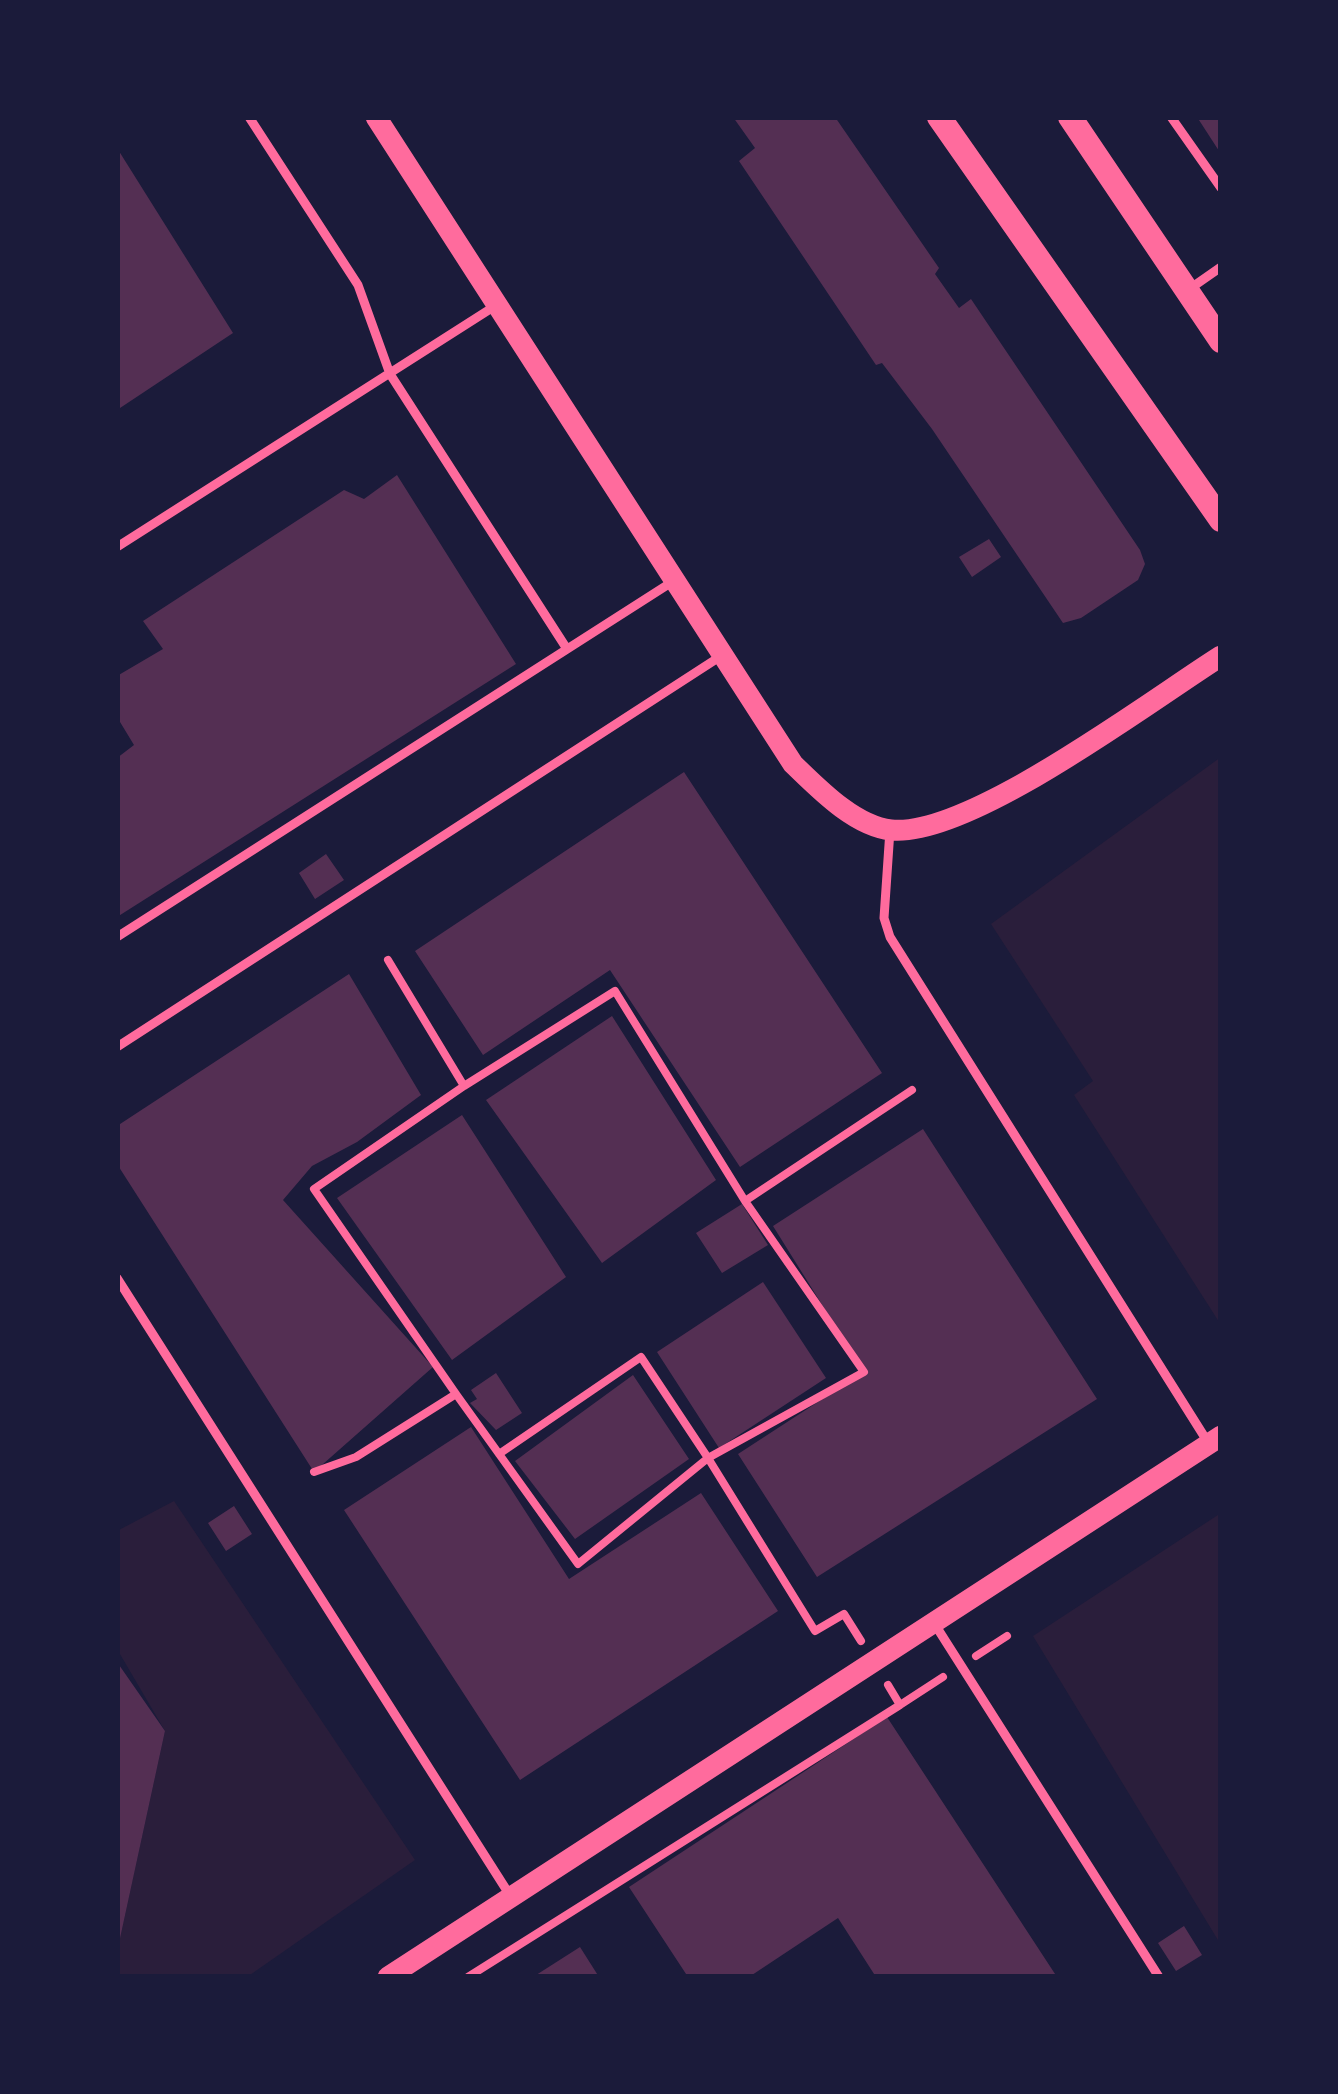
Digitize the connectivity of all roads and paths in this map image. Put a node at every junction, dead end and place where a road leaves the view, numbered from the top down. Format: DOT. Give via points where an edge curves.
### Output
graph roads {
  1 [pos="249,117"];
  2 [pos="376,117"];
  3 [pos="939,117"];
  4 [pos="1070,117"];
  5 [pos="1171,117"];
  6 [pos="1221,188"];
  7 [pos="1221,267"];
  8 [pos="1188,290"];
  9 [pos="495,306"];
  10 [pos="1221,340"];
  11 [pos="390,374"];
  12 [pos="1221,520"];
  13 [pos="117,547"];
  14 [pos="672,582"];
  15 [pos="566,649"];
  16 [pos="721,656"];
  17 [pos="1221,656"];
  18 [pos="890,830"];
  19 [pos="117,937"];
  20 [pos="388,960"];
  21 [pos="117,1047"];
  22 [pos="464,1086"];
  23 [pos="912,1090"];
  24 [pos="745,1201"];
  25 [pos="117,1278"];
  26 [pos="456,1394"];
  27 [pos="1215,1440"];
  28 [pos="499,1454"];
  29 [pos="708,1457"];
  30 [pos="314,1472"];
  31 [pos="934,1623"];
  32 [pos="815,1631"];
  33 [pos="900,1705"];
  34 [pos="511,1897"];
  35 [pos="388,1977"];
  36 [pos="468,1977"];
  37 [pos="1160,1977"];
  1 -- 11 [label="lane" via="358,285"];
  2 -- 9 [label="street"];
  3 -- 12 [label="main road"];
  4 -- 8 [label="main road"];
  5 -- 6 [label="lane"];
  7 -- 8 [label="lane"];
  8 -- 10 [label="main road"];
  9 -- 11 [label="lane"];
  9 -- 14 [label="street"];
  11 -- 13 [label="lane"];
  11 -- 15 [label="lane"];
  14 -- 15 [label="lane"];
  14 -- 16 [label="street"];
  15 -- 19 [label="lane"];
  16 -- 18 [label="street" via="793,764 837,805"];
  16 -- 21 [label="lane"];
  17 -- 18 [label="street" via="966,815"];
  18 -- 27 [label="lane" via="890,937"];
  20 -- 22 [label="path"];
  22 -- 24 [label="path" via="615,991"];
  22 -- 26 [label="path" via="314,1189"];
  23 -- 24 [label="path"];
  24 -- 29 [label="path" via="864,1372"];
  25 -- 34 [label="lane"];
  26 -- 28 [label="path"];
  26 -- 30 [label="path" via="356,1457"];
  27 -- 31 [label="street"];
  28 -- 29 [label="path" via="641,1358"];
  28 -- 29 [label="path" via="578,1564"];
  29 -- 32 [label="path"];
  31 -- 34 [label="street"];
  31 -- 37 [label="lane"];
  33 -- 36 [label="path"];
  34 -- 35 [label="street"];
}
